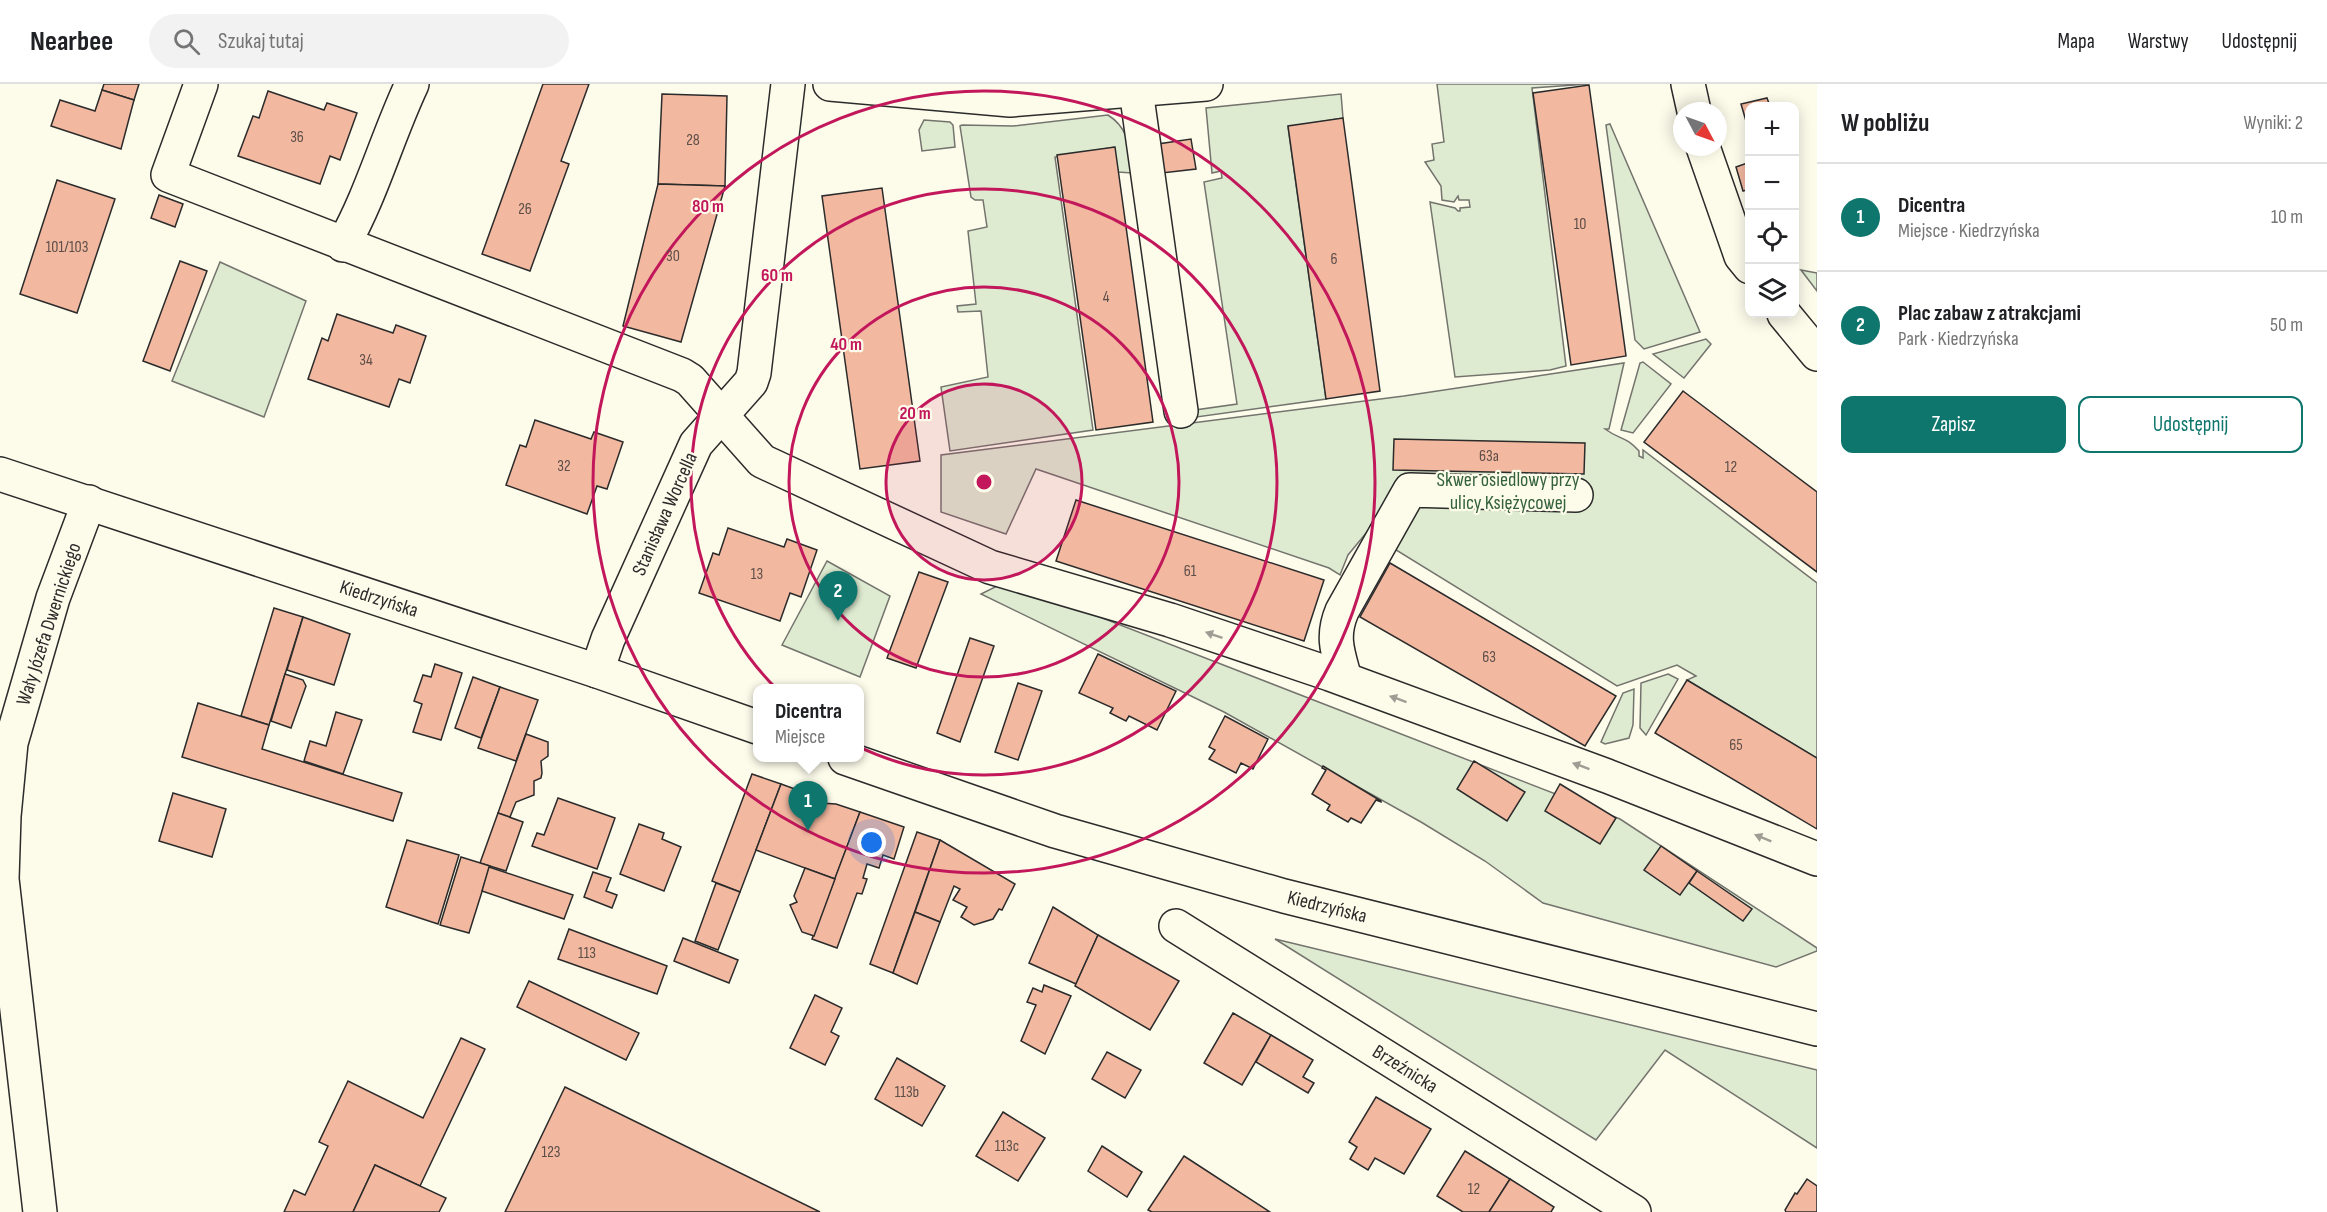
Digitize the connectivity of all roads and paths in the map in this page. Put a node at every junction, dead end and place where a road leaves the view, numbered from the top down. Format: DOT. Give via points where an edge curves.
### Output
graph roads {
  1 [pos="201,84"];
  2 [pos="412,84"];
  3 [pos="788,84"];
  4 [pos="830,84"];
  5 [pos="1206,84"];
  6 [pos="1688,84"];
  7 [pos="1083,89"];
  8 [pos="1136,90"];
  9 [pos="1692,102"];
  10 [pos="1706,156"];
  11 [pos="343,245"];
  12 [pos="1747,264"];
  13 [pos="1787,318"];
  14 [pos="1817,354"];
  15 [pos="1181,411"];
  16 [pos="721,415"];
  17 [pos="0,474"];
  18 [pos="1576,495"];
  19 [pos="89,502"];
  20 [pos="597,671"];
  21 [pos="1345,679"];
  22 [pos="753,726"];
  23 [pos="856,762"];
  24 [pos="1817,859"];
  25 [pos="1176,926"];
  26 [pos="1817,1029"];
  27 [pos="40,1212"];
  28 [pos="1634,1212"];
  1 -- 11 [label="street" via="168,175"];
  2 -- 11 [label="street" via="357,220"];
  3 -- 16 [label="street, Stanisława Worcella" via="754,373 751,382"];
  4 -- 7 [label="street" via="1010,100"];
  5 -- 8 [label="street"];
  6 -- 9 [label="street"];
  7 -- 8 [label="street"];
  8 -- 15 [label="street"];
  10 -- 12 [label="street"];
  11 -- 16 [label="street" via="682,375"];
  13 -- 14 [label="street"];
  16 -- 20 [label="street, Stanisława Worcella" via="696,444"];
  21 -- 16 [label="street, one-way" via="1170,620 990,567 762,461"];
  17 -- 19 [label="street, Kiedrzyńska"];
  18 -- 21 [label="street" via="1410,490 1335,627"];
  19 -- 20 [label="street, Kiedrzyńska"];
  19 -- 27 [label="street, Wały Józefa Dwernickiego" via="53,598 11,743 4,816 2,879"];
  20 -- 22 [label="street, Kiedrzyńska"];
  24 -- 21 [label="street, one-way"];
  23 -- 26 [label="street, Kiedrzyńska" via="1055,831 1284,896"];
  25 -- 28 [label="street, Brzeźnicka"];
}
